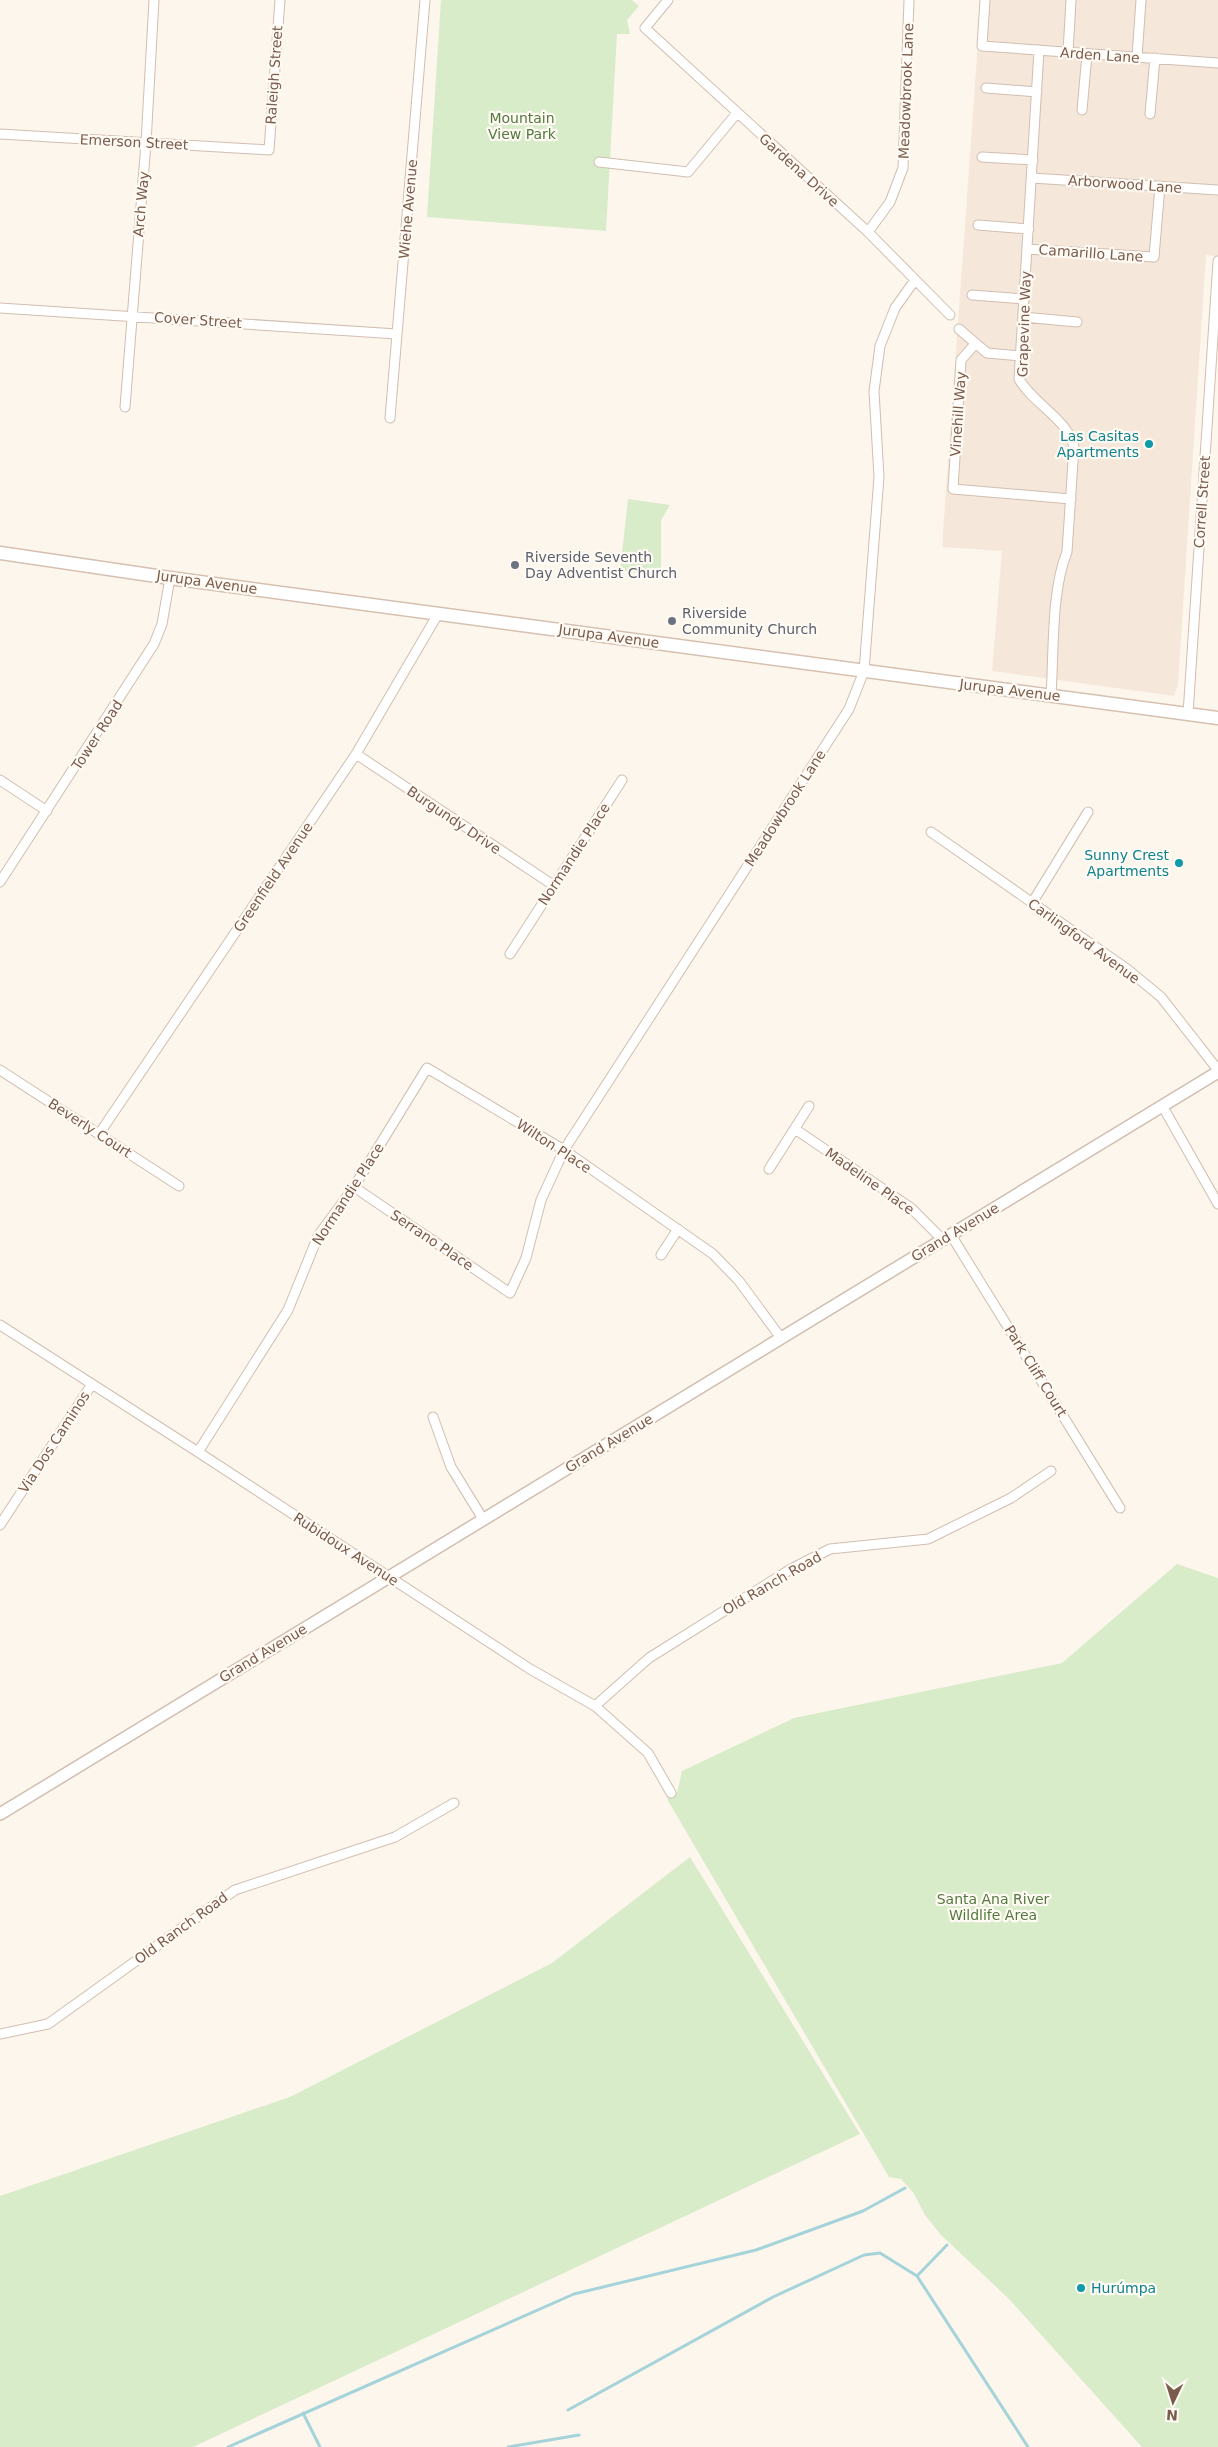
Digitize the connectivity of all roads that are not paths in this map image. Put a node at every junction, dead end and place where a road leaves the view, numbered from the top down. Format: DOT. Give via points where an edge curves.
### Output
graph roads {
  1 [pos="154,0"];
  2 [pos="280,0"];
  3 [pos="425,0"];
  4 [pos="668,0"];
  5 [pos="909,0"];
  6 [pos="985,0"];
  7 [pos="1071,0"];
  8 [pos="1142,0"];
  9 [pos="1039,50"];
  10 [pos="1068,52"];
  11 [pos="1087,54"];
  12 [pos="1137,57"];
  13 [pos="1155,58"];
  14 [pos="1218,63"];
  15 [pos="986,88"];
  16 [pos="1038,92"];
  17 [pos="1082,110"];
  18 [pos="737,113"];
  19 [pos="1150,114"];
  20 [pos="0,134"];
  21 [pos="146,142"];
  22 [pos="269,150"];
  23 [pos="982,157"];
  24 [pos="1033,160"];
  25 [pos="599,162"];
  26 [pos="1032,178"];
  27 [pos="1160,186"];
  28 [pos="1218,190"];
  29 [pos="978,225"];
  30 [pos="1029,229"];
  31 [pos="868,232"];
  32 [pos="1027,249"];
  33 [pos="1218,261"];
  34 [pos="915,280"];
  35 [pos="972,295"];
  36 [pos="1024,299"];
  37 [pos="0,308"];
  38 [pos="950,315"];
  39 [pos="132,316"];
  40 [pos="1023,317"];
  41 [pos="1078,322"];
  42 [pos="959,329"];
  43 [pos="397,334"];
  44 [pos="975,344"];
  45 [pos="1020,356"];
  46 [pos="125,407"];
  47 [pos="390,418"];
  48 [pos="1071,499"];
  49 [pos="0,552"];
  50 [pos="170,578"];
  51 [pos="438,614"];
  52 [pos="864,671"];
  53 [pos="1051,695"];
  54 [pos="1188,714"];
  55 [pos="1218,718"];
  56 [pos="356,754"];
  57 [pos="0,780"];
  58 [pos="622,780"];
  59 [pos="47,811"];
  60 [pos="1088,812"];
  61 [pos="931,832"];
  62 [pos="0,882"];
  63 [pos="553,885"];
  64 [pos="1032,903"];
  65 [pos="510,954"];
  66 [pos="427,1068"];
  67 [pos="0,1070"];
  68 [pos="1218,1071"];
  69 [pos="809,1106"];
  70 [pos="1163,1107"];
  71 [pos="795,1129"];
  72 [pos="99,1134"];
  73 [pos="564,1150"];
  74 [pos="769,1169"];
  75 [pos="179,1186"];
  76 [pos="354,1186"];
  77 [pos="1218,1204"];
  78 [pos="678,1229"];
  79 [pos="947,1237"];
  80 [pos="661,1255"];
  81 [pos="510,1293"];
  82 [pos="0,1326"];
  83 [pos="780,1338"];
  84 [pos="92,1384"];
  85 [pos="433,1417"];
  86 [pos="198,1452"];
  87 [pos="1051,1470"];
  88 [pos="1120,1508"];
  89 [pos="483,1519"];
  90 [pos="0,1525"];
  91 [pos="388,1576"];
  92 [pos="595,1706"];
  93 [pos="671,1793"];
  94 [pos="454,1803"];
  95 [pos="0,1814"];
  96 [pos="0,2034"];
  1 -- 21 [label="street, Arch Way"];
  2 -- 22 [label="street, Raleigh Street"];
  3 -- 43 [label="street, Wiehe Avenue"];
  4 -- 18 [label="street, Gardena Drive" via="645,28"];
  5 -- 31 [label="street, Meadowbrook Lane" via="903,168 890,202"];
  6 -- 9 [label="street, Arden Lane" via="982,46"];
  7 -- 10 [label="street"];
  8 -- 12 [label="street"];
  9 -- 10 [label="street, Arden Lane"];
  9 -- 16 [label="street, Grapevine Way"];
  10 -- 11 [label="street, Arden Lane"];
  11 -- 12 [label="street, Arden Lane"];
  11 -- 17 [label="street"];
  12 -- 13 [label="street, Arden Lane"];
  13 -- 14 [label="street, Arden Lane"];
  13 -- 19 [label="street"];
  15 -- 16 [label="street"];
  16 -- 24 [label="street, Grapevine Way"];
  18 -- 25 [label="street" via="688,172"];
  18 -- 31 [label="street, Gardena Drive"];
  20 -- 21 [label="street, Emerson Street"];
  21 -- 22 [label="street, Emerson Street"];
  21 -- 39 [label="street, Arch Way"];
  23 -- 24 [label="street"];
  24 -- 26 [label="street, Grapevine Way"];
  26 -- 27 [label="street, Arborwood Lane"];
  26 -- 30 [label="street, Grapevine Way"];
  27 -- 28 [label="street, Arborwood Lane"];
  27 -- 32 [label="street, Camarillo Lane" via="1154,257"];
  29 -- 30 [label="street"];
  30 -- 32 [label="street, Grapevine Way"];
  31 -- 34 [label="street, Gardena Drive"];
  32 -- 36 [label="street, Grapevine Way"];
  33 -- 54 [label="street, Correll Street"];
  34 -- 38 [label="street, Gardena Drive"];
  34 -- 52 [label="street, Meadowbrook Lane" via="895,308 880,346 874,391 879,477"];
  35 -- 36 [label="street"];
  36 -- 40 [label="street, Grapevine Way"];
  37 -- 39 [label="street, Cover Street"];
  39 -- 43 [label="street, Cover Street"];
  39 -- 46 [label="street, Arch Way"];
  40 -- 41 [label="street"];
  40 -- 45 [label="street, Grapevine Way"];
  42 -- 44 [label="street"];
  43 -- 47 [label="street, Wiehe Avenue"];
  44 -- 45 [label="street" via="987,353"];
  44 -- 48 [label="street, Vinehill Way" via="961,360 953,489"];
  45 -- 48 [label="street, Grapevine Way" via="1019,379 1024,389 1072,436"];
  48 -- 53 [label="street, Grapevine Way" via="1067,552 1061,566 1058,591"];
  49 -- 50 [label="main road, Jurupa Avenue"];
  50 -- 51 [label="main road, Jurupa Avenue"];
  50 -- 59 [label="street, Tower Road" via="162,624 154,644"];
  51 -- 52 [label="main road, Jurupa Avenue"];
  51 -- 56 [label="street, Greenfield Avenue"];
  52 -- 53 [label="main road, Jurupa Avenue"];
  52 -- 73 [label="street, Meadowbrook Lane" via="849,709"];
  53 -- 54 [label="main road, Jurupa Avenue"];
  54 -- 55 [label="main road, Jurupa Avenue"];
  56 -- 63 [label="street, Burgundy Drive"];
  56 -- 72 [label="street, Greenfield Avenue"];
  57 -- 59 [label="street"];
  58 -- 63 [label="street, Normandie Place"];
  59 -- 62 [label="street, Tower Road"];
  60 -- 64 [label="street"];
  61 -- 64 [label="street, Carlingford Avenue"];
  63 -- 65 [label="street, Normandie Place"];
  64 -- 68 [label="street, Carlingford Avenue" via="1127,969 1161,997"];
  66 -- 73 [label="street, Wilton Place"];
  66 -- 76 [label="street, Normandie Place"];
  67 -- 72 [label="street, Beverly Court"];
  68 -- 70 [label="street, Grand Avenue"];
  69 -- 71 [label="street"];
  70 -- 77 [label="street"];
  70 -- 79 [label="street, Grand Avenue"];
  71 -- 74 [label="street"];
  71 -- 79 [label="street, Madeline Place" via="911,1208"];
  72 -- 75 [label="street, Beverly Court"];
  73 -- 78 [label="street, Wilton Place"];
  73 -- 81 [label="street, Meadowbrook Lane" via="541,1200 526,1258"];
  76 -- 81 [label="street, Serrano Place"];
  76 -- 86 [label="street, Normandie Place" via="318,1236 288,1310"];
  78 -- 80 [label="street"];
  78 -- 83 [label="street, Wilton Place" via="713,1254 739,1281"];
  79 -- 83 [label="street, Grand Avenue"];
  79 -- 88 [label="street, Park Cliff Court"];
  82 -- 84 [label="street, Rubidoux Avenue"];
  83 -- 89 [label="street, Grand Avenue"];
  84 -- 86 [label="street, Rubidoux Avenue"];
  84 -- 90 [label="street, Via Dos Caminos"];
  85 -- 89 [label="street" via="451,1467"];
  86 -- 91 [label="street, Rubidoux Avenue"];
  87 -- 92 [label="street, Old Ranch Road" via="1011,1498 928,1539 830,1549 791,1569 649,1658"];
  89 -- 91 [label="street, Grand Avenue"];
  91 -- 92 [label="street, Rubidoux Avenue" via="530,1669"];
  91 -- 95 [label="street, Grand Avenue"];
  92 -- 93 [label="street, Rubidoux Avenue" via="648,1753"];
  94 -- 96 [label="street, Old Ranch Road" via="395,1837 235,1890 48,2024"];
}
